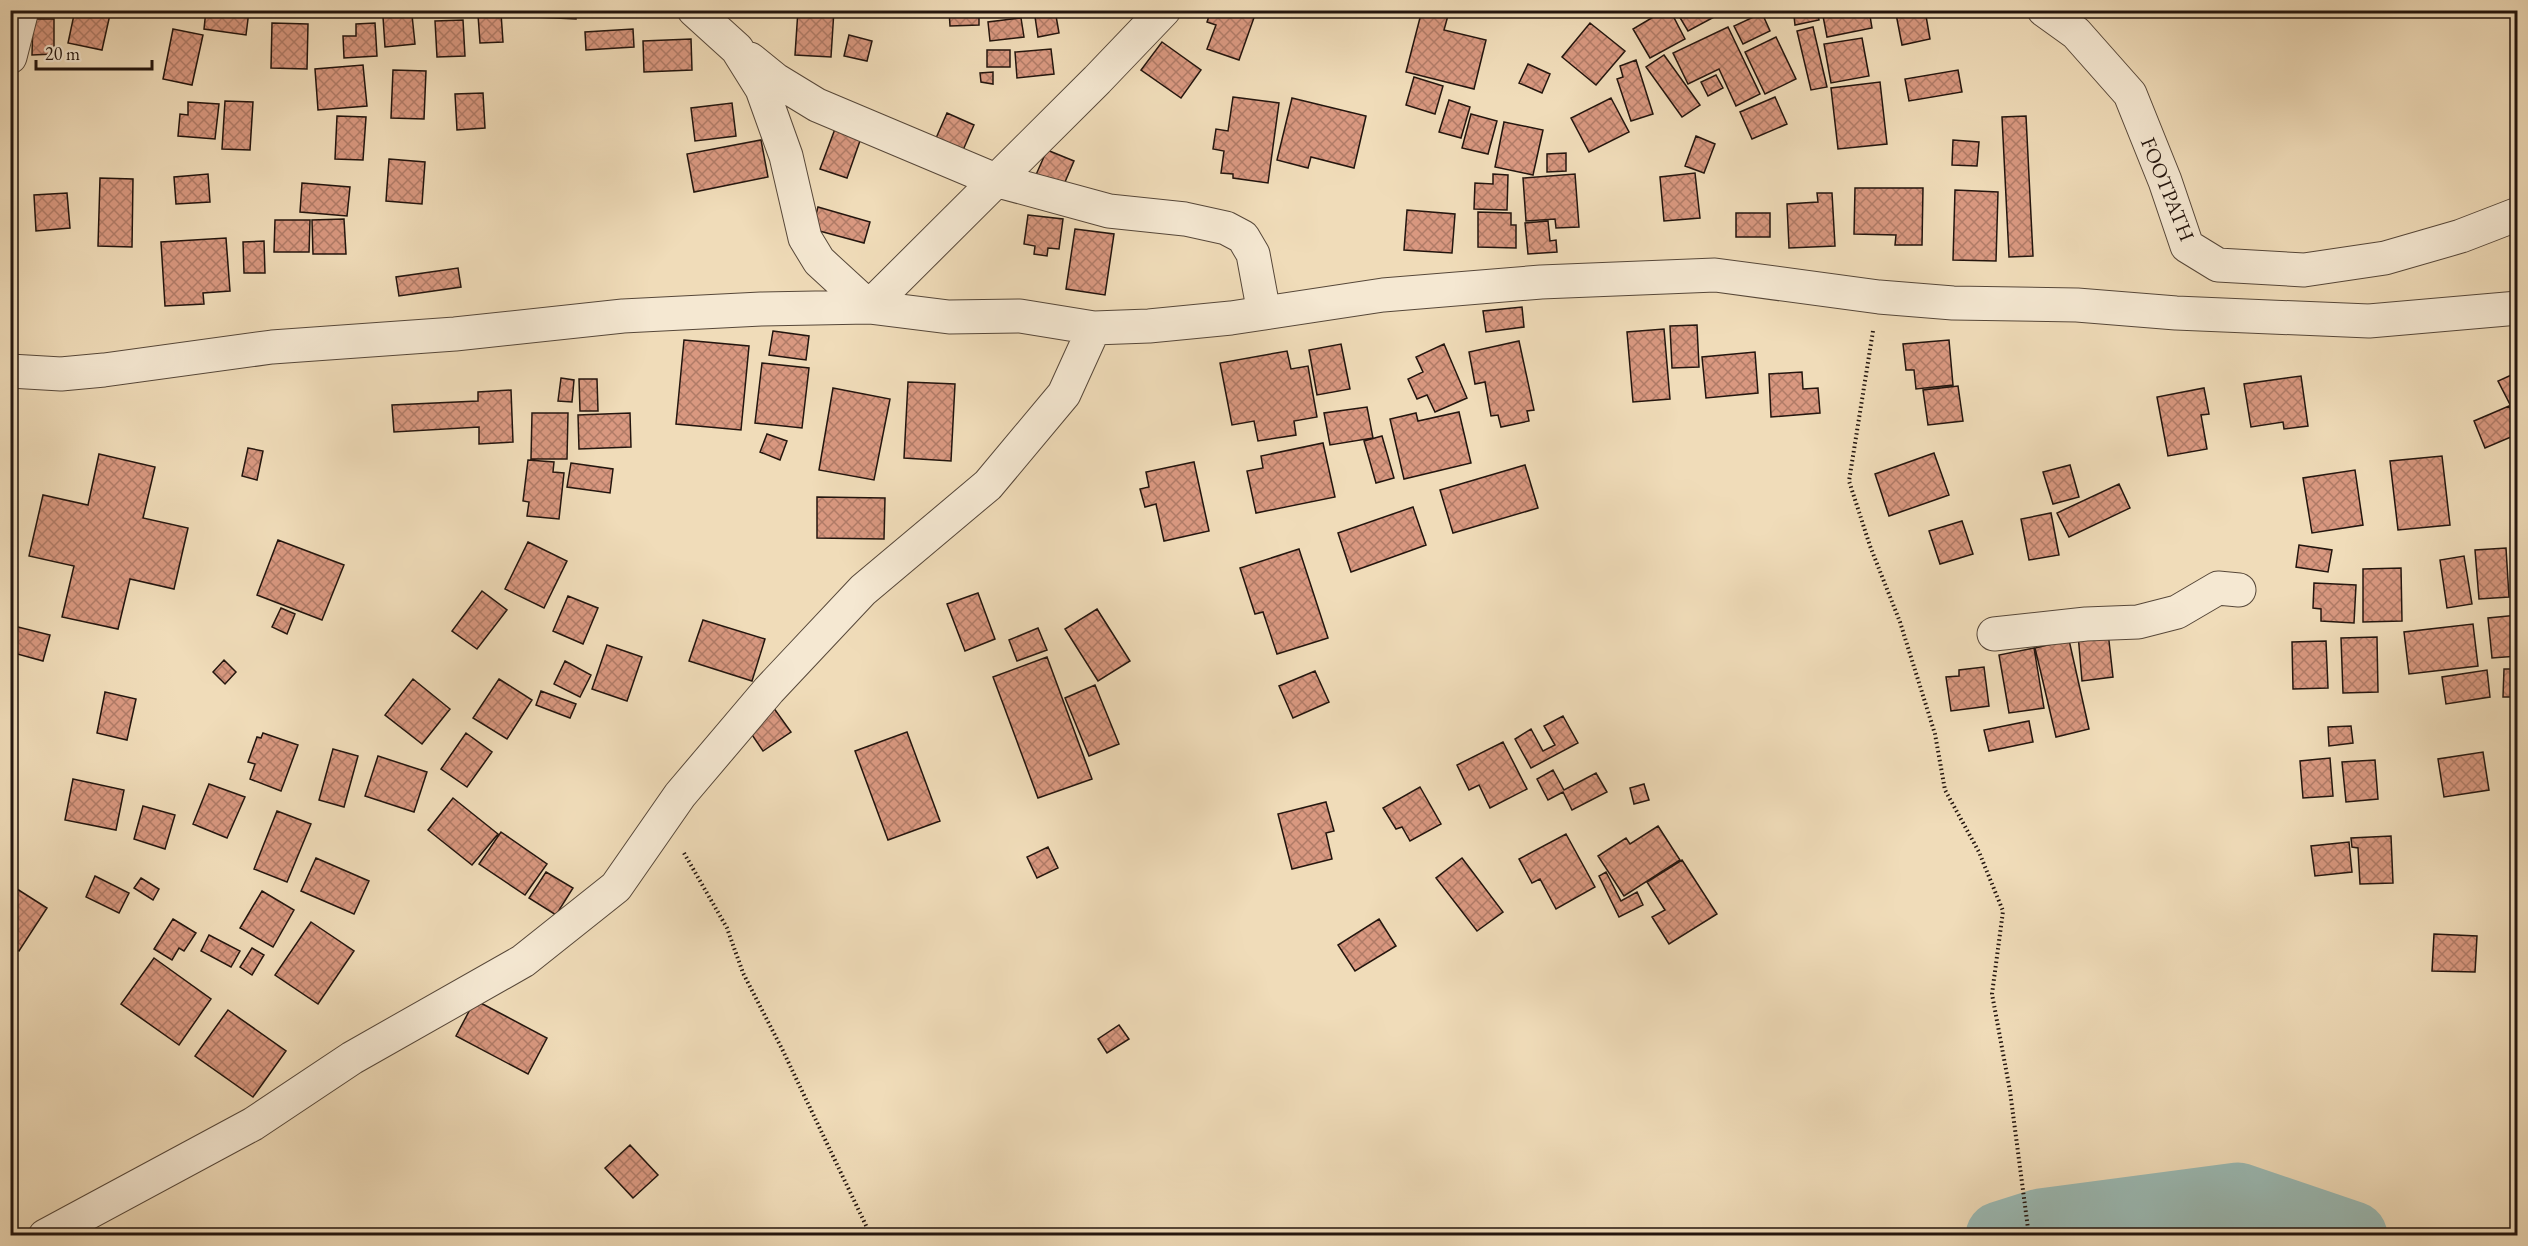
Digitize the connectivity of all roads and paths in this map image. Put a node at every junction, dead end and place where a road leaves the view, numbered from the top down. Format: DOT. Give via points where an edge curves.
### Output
graph roads {
  1 [pos="22,10"];
  2 [pos="694,10"];
  3 [pos="1164,10"];
  4 [pos="2044,10"];
  5 [pos="737,49"];
  6 [pos="10,57"];
  7 [pos="994,180"];
  8 [pos="2517,214"];
  9 [pos="1879,297"];
  10 [pos="869,307"];
  11 [pos="2517,308"];
  12 [pos="1264,313"];
  13 [pos="1094,328"];
  14 [pos="10,371"];
  15 [pos="2239,590"];
  16 [pos="1994,634"];
  17 [pos="654,831"];
  18 [pos="45,1236"];
  19 [pos="871,1236"];
  20 [pos="2029,1236"];
  1 -- 6 [label="street"];
  2 -- 5 [label="street"];
  3 -- 7 [label="street"];
  4 -- 8 [label="street, FOOTPATH" via="2076,33 2130,94 2187,246 2218,265 2304,270 2385,258 2461,236"];
  5 -- 7 [label="street" via="776,80 817,105"];
  5 -- 10 [label="street" via="762,89 786,156 806,238 819,261"];
  7 -- 10 [label="street"];
  7 -- 12 [label="street" via="1109,211 1185,219 1226,228 1243,237 1253,254"];
  9 -- 11 [label="street" via="2369,321"];
  9 -- 12 [label="street" via="1715,275 1540,282 1383,295"];
  9 -- 20 [label="path" via="1849,481 1935,734 1945,790 2003,911 1992,994"];
  10 -- 13 [label="street" via="949,317 1020,316"];
  10 -- 14 [label="street" via="623,316 455,334 272,347 61,374"];
  12 -- 13 [label="street" via="1186,324"];
  13 -- 17 [label="street" via="1064,394 988,485 863,590 768,690"];
  15 -- 16 [label="street" via="2218,588 2177,612 2138,622"];
  17 -- 18 [label="street" via="616,886 523,961 352,1058 253,1124"];
  17 -- 19 [label="path" via="683,851 727,928 743,973"];
}
